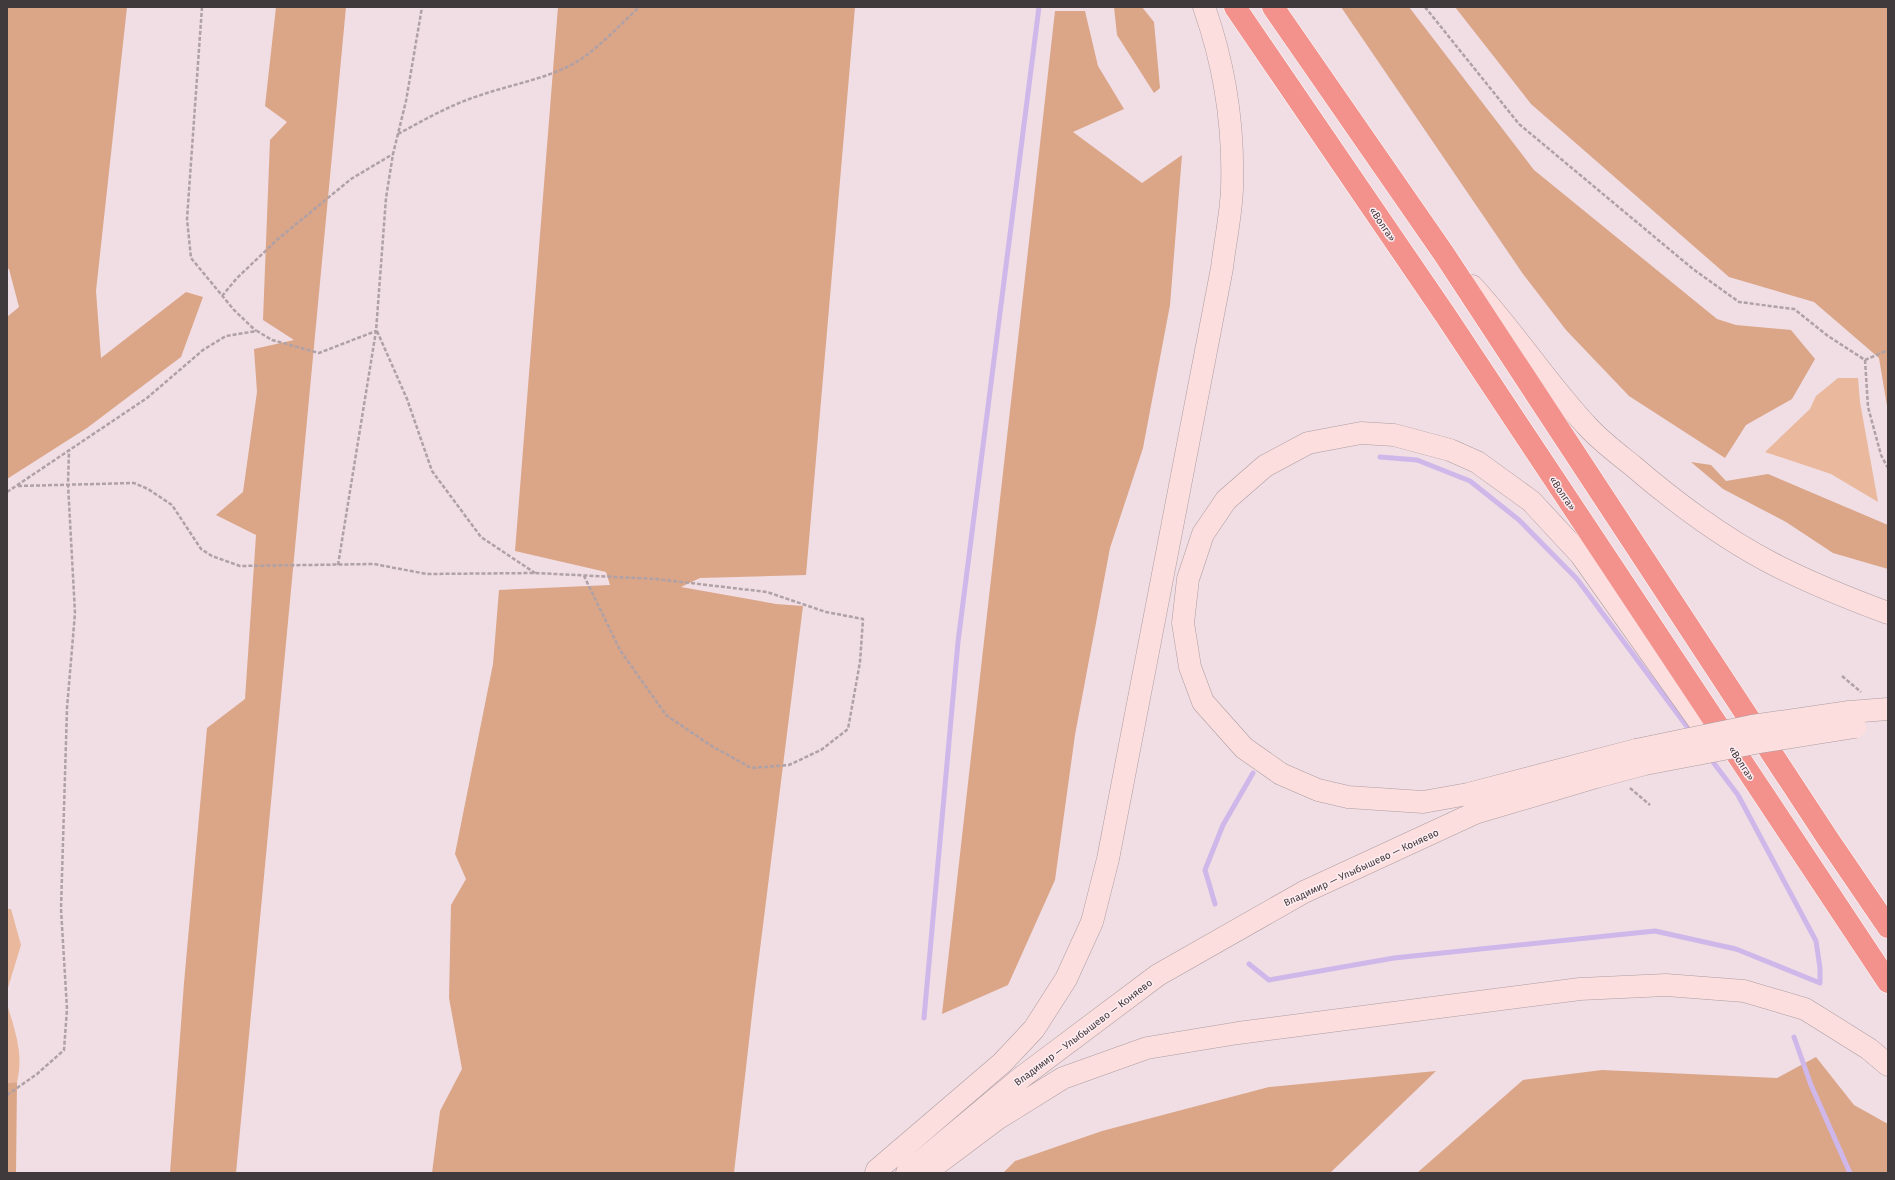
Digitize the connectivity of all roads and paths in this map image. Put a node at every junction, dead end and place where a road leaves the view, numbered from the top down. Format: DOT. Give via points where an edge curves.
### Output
graph roads {
  1 [pos="202,7"];
  2 [pos="422,7"];
  3 [pos="639,7"];
  4 [pos="1204,7"];
  5 [pos="1235,7"];
  6 [pos="1273,7"];
  7 [pos="1425,7"];
  8 [pos="398,134"];
  9 [pos="393,154"];
  10 [pos="1444,254"];
  11 [pos="222,296"];
  12 [pos="256,331"];
  13 [pos="376,331"];
  14 [pos="1888,350"];
  15 [pos="1865,360"];
  16 [pos="69,451"];
  17 [pos="1888,468"];
  18 [pos="68,484"];
  19 [pos="18,486"];
  20 [pos="7,492"];
  21 [pos="338,565"];
  22 [pos="536,573"];
  23 [pos="584,576"];
  24 [pos="1888,613"];
  25 [pos="1842,676"];
  26 [pos="1865,696"];
  27 [pos="1888,709"];
  28 [pos="1852,719"];
  29 [pos="1888,724"];
  30 [pos="1737,755"];
  31 [pos="1640,757"];
  32 [pos="1628,786"];
  33 [pos="1650,805"];
  34 [pos="1888,927"];
  35 [pos="1888,982"];
  36 [pos="1888,1065"];
  37 [pos="7,1095"];
  38 [pos="876,1173"];
  39 [pos="907,1173"];
  40 [pos="925,1173"];
  1 -- 11 [label="path" via="187,219 190,258"];
  2 -- 8 [label="path"];
  3 -- 8 [label="path" via="572,65 531,82 478,96 430,116"];
  4 -- 38 [label="main road" via="1226,91 1231,136 1231,198 1222,268 1108,859 1092,922 1066,979 1034,1029 1002,1063"];
  5 -- 30 [label="highway, «Волга»" via="1446,316"];
  6 -- 10 [label="highway"];
  7 -- 15 [label="path" via="1519,124 1693,269 1739,302 1794,309 1828,336"];
  8 -- 9 [label="path"];
  9 -- 11 [label="path" via="351,179 278,239"];
  9 -- 13 [label="path" via="386,198"];
  10 -- 24 [label="main road" via="1500,316 1566,403 1591,430 1651,482 1712,527 1776,566 1849,599"];
  10 -- 34 [label="highway"];
  11 -- 12 [label="path"];
  12 -- 13 [label="path" via="272,340 319,353"];
  12 -- 16 [label="path" via="226,336 203,350 147,398"];
  13 -- 21 [label="path"];
  13 -- 22 [label="path" via="407,399 432,471 481,536"];
  14 -- 15 [label="path"];
  15 -- 17 [label="path" via="1868,407 1881,455"];
  16 -- 18 [label="path"];
  16 -- 19 [label="path"];
  18 -- 19 [label="path"];
  18 -- 21 [label="path" via="134,483 148,489 172,505 201,549 212,556 240,566"];
  18 -- 37 [label="path" via="75,613 67,708 61,909 66,1009 64,1050 37,1074"];
  19 -- 20 [label="path"];
  21 -- 22 [label="path" via="374,564 427,574"];
  22 -- 23 [label="path"];
  23 -- 23 [label="path" via="656,579 767,592 826,612 863,619 860,662 848,729 821,750 789,765 751,768 666,715 620,650"];
  25 -- 26 [label="path"];
  27 -- 28 [label="main road"];
  28 -- 29 [label="main road, Владимир — Улыбышево — Коняево"];
  28 -- 31 [label="main road, Владимир — Улыбышево — Коняево, bridge" via="1760,742"];
  30 -- 31 [label="main road" via="1703,727 1581,555 1530,501 1477,462 1450,450 1394,435 1361,433 1308,443 1265,466 1226,500 1203,534 1188,579 1183,623 1190,667 1204,702 1244,748 1281,774 1318,790 1348,797 1423,802"];
  30 -- 35 [label="highway, «Волга»"];
  31 -- 39 [label="main road, Владимир — Улыбышево — Коняево" via="1596,777 1475,813 1304,892 1158,975 1022,1077"];
  32 -- 33 [label="path"];
  36 -- 40 [label="main road" via="1869,1049 1805,1009 1744,991 1666,985 1580,989 1238,1033 1147,1048 1063,1078 997,1119"];
}
